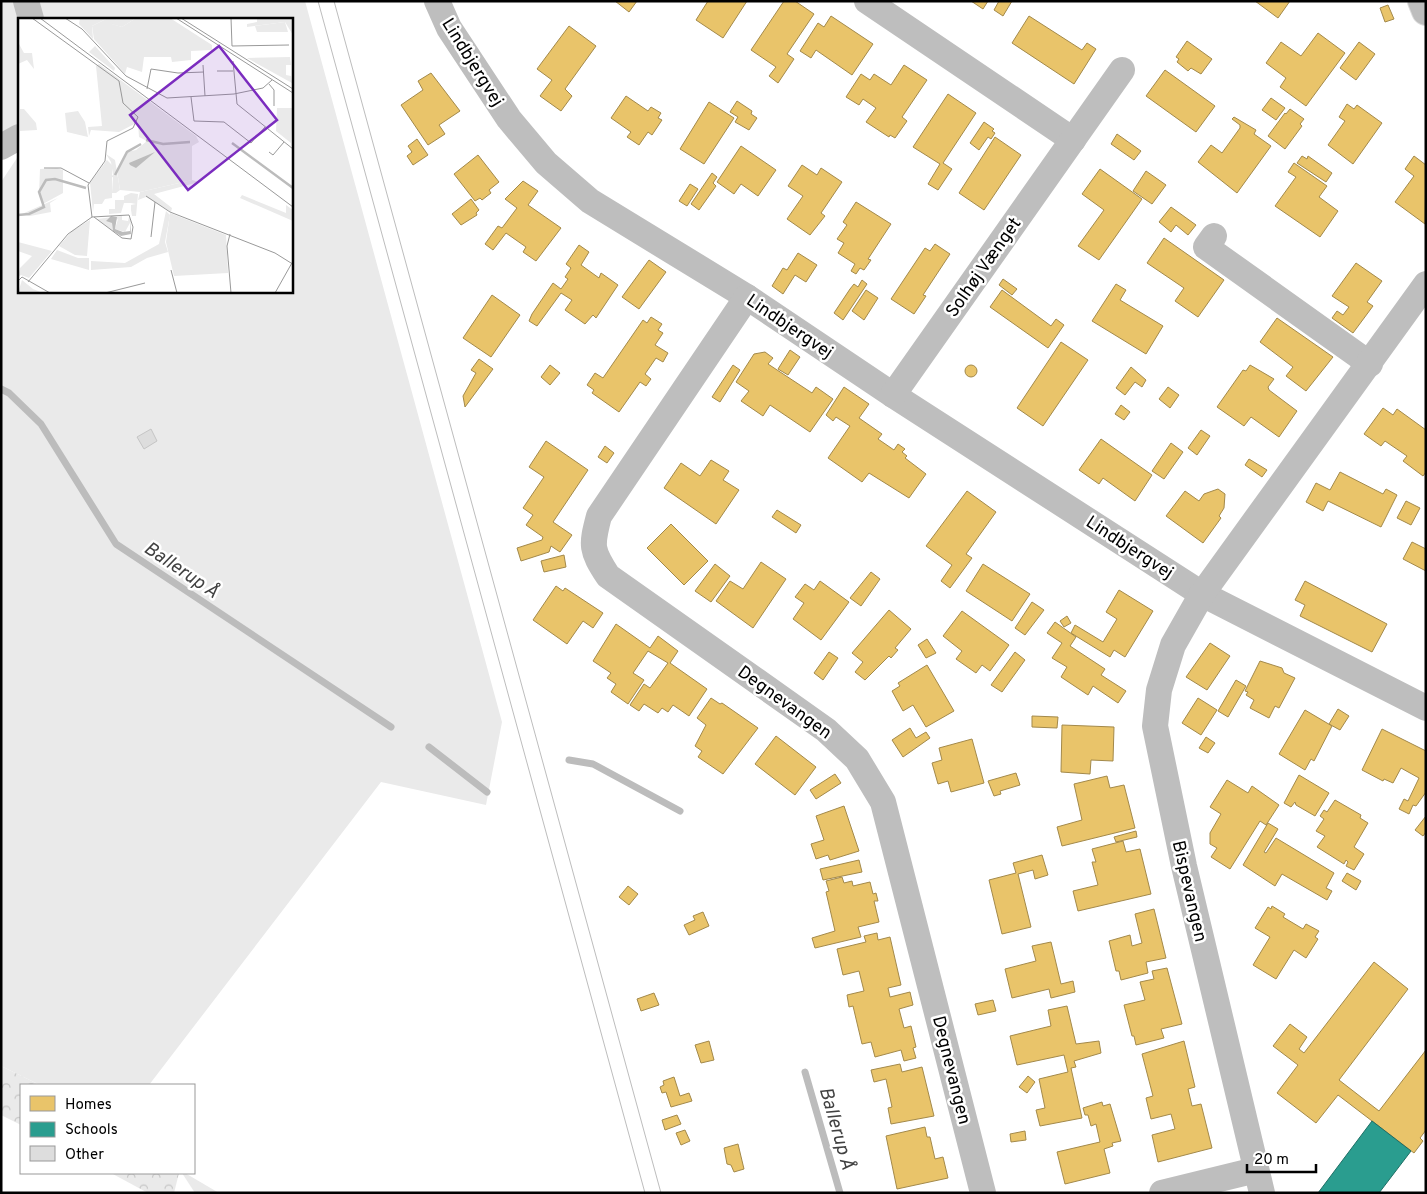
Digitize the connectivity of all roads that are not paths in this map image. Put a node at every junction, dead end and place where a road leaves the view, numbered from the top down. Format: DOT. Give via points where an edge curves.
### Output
graph roads {
  1 [pos="26,1"];
  2 [pos="437,1"];
  3 [pos="867,1"];
  4 [pos="1422,1"];
  5 [pos="1426,11"];
  6 [pos="31,18"];
  7 [pos="1122,70"];
  8 [pos="18,138"];
  9 [pos="1073,140"];
  10 [pos="1,147"];
  11 [pos="1214,236"];
  12 [pos="1426,284"];
  13 [pos="747,297"];
  14 [pos="1370,364"];
  15 [pos="893,395"];
  16 [pos="1202,594"];
  17 [pos="1426,708"];
  18 [pos="1259,1181"];
  19 [pos="984,1193"];
  20 [pos="1162,1193"];
  1 -- 6 [label="street"];
  2 -- 13 [label="street, Lindbjergvej" via="449,28 509,119 546,163 590,201"];
  3 -- 9 [label="street"];
  4 -- 5 [label="main road"];
  7 -- 9 [label="street, Solhøj Vænget"];
  8 -- 10 [label="street"];
  9 -- 15 [label="street, Solhøj Vænget"];
  11 -- 14 [label="street" via="1206,247"];
  12 -- 14 [label="street"];
  13 -- 15 [label="street, Lindbjergvej"];
  13 -- 19 [label="street, Degnevangen" via="599,516 593,537 594,555 608,576 826,730 857,759 883,802"];
  14 -- 16 [label="street"];
  15 -- 16 [label="street, Lindbjergvej"];
  16 -- 17 [label="street, Lindbjergvej"];
  16 -- 18 [label="street, Bispevangen" via="1173,645 1159,690 1155,726 1184,866"];
  18 -- 20 [label="street"];
}
